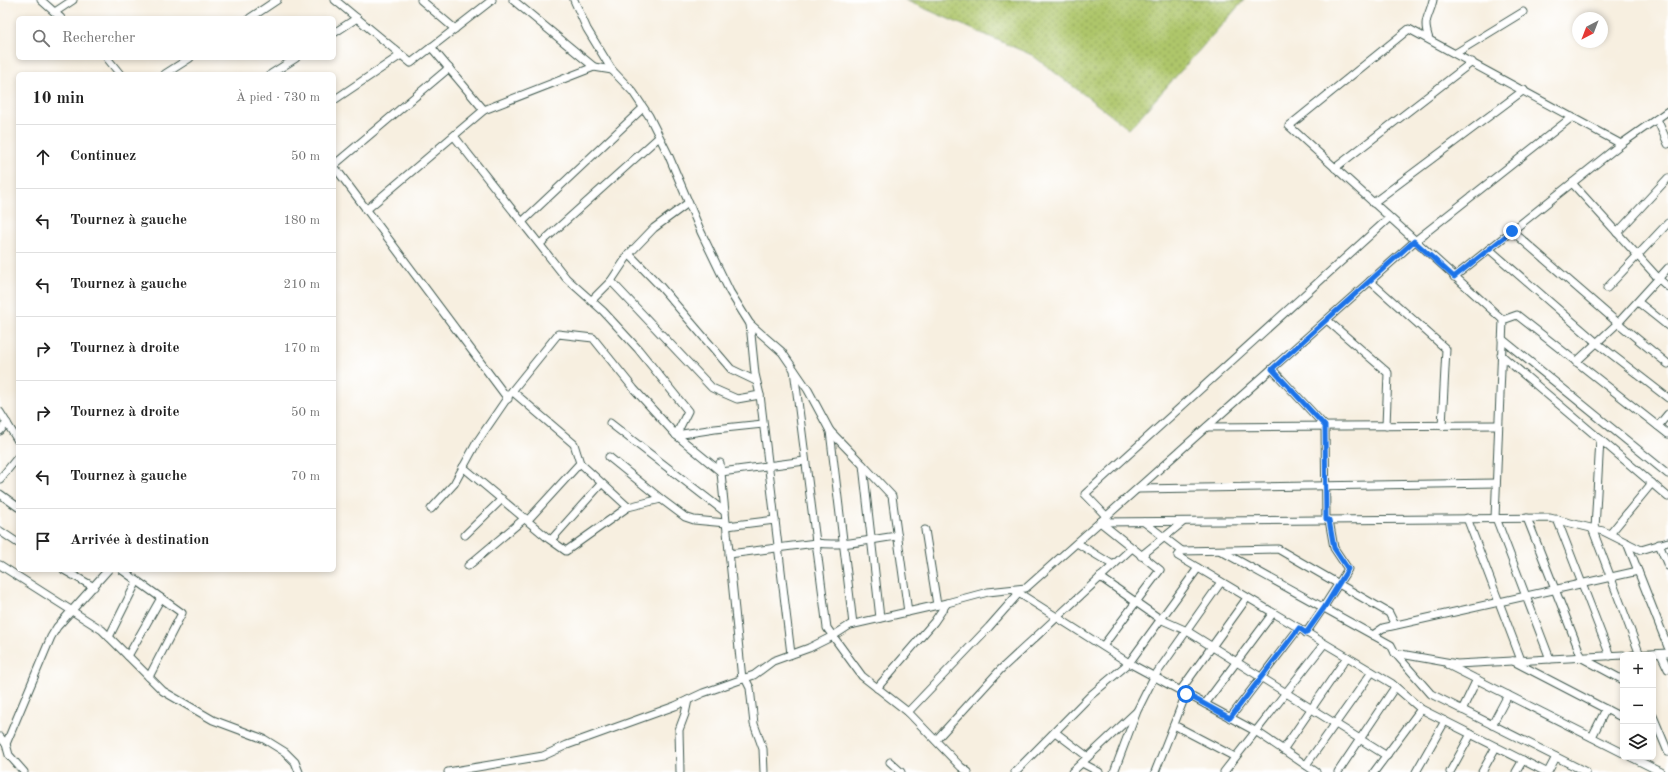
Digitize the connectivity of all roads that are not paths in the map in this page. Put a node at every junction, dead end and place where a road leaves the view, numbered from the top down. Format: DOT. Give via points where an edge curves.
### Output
graph roads {
  1 [pos="40,0"];
  2 [pos="73,0"];
  3 [pos="278,0"];
  4 [pos="335,0"];
  5 [pos="421,0"];
  6 [pos="492,0"];
  7 [pos="513,0"];
  8 [pos="574,0"];
  9 [pos="1433,0"];
  10 [pos="55,12"];
  11 [pos="1523,12"];
  12 [pos="59,16"];
  13 [pos="253,16"];
  14 [pos="357,18"];
  15 [pos="455,29"];
  16 [pos="336,32"];
  17 [pos="1429,39"];
  18 [pos="431,47"];
  19 [pos="1456,54"];
  20 [pos="402,55"];
  21 [pos="109,60"];
  22 [pos="187,60"];
  23 [pos="293,60"];
  24 [pos="1472,62"];
  25 [pos="594,67"];
  26 [pos="449,68"];
  27 [pos="612,70"];
  28 [pos="118,72"];
  29 [pos="168,72"];
  30 [pos="274,72"];
  31 [pos="1524,90"];
  32 [pos="336,99"];
  33 [pos="643,108"];
  34 [pos="484,110"];
  35 [pos="1668,111"];
  36 [pos="1572,117"];
  37 [pos="1657,119"];
  38 [pos="454,136"];
  39 [pos="659,137"];
  40 [pos="1621,144"];
  41 [pos="1668,144"];
  42 [pos="336,164"];
  43 [pos="1335,168"];
  44 [pos="337,174"];
  45 [pos="1668,178"];
  46 [pos="1572,183"];
  47 [pos="688,203"];
  48 [pos="1373,203"];
  49 [pos="366,210"];
  50 [pos="1389,218"];
  51 [pos="522,222"];
  52 [pos="1668,223"];
  53 [pos="1512,231"];
  54 [pos="1617,233"];
  55 [pos="1414,241"];
  56 [pos="540,244"];
  57 [pos="1489,249"];
  58 [pos="629,254"];
  59 [pos="1638,256"];
  60 [pos="1668,268"];
  61 [pos="1454,277"];
  62 [pos="1658,279"];
  63 [pos="1370,281"];
  64 [pos="611,282"];
  65 [pos="1668,287"];
  66 [pos="1607,288"];
  67 [pos="591,301"];
  68 [pos="1638,302"];
  69 [pos="1327,320"];
  70 [pos="1503,320"];
  71 [pos="1618,323"];
  72 [pos="750,324"];
  73 [pos="1668,326"];
  74 [pos="1502,339"];
  75 [pos="1597,343"];
  76 [pos="1501,355"];
  77 [pos="1576,362"];
  78 [pos="1668,364"];
  79 [pos="1272,369"];
  80 [pos="794,370"];
  81 [pos="756,382"];
  82 [pos="512,391"];
  83 [pos="760,395"];
  84 [pos="1668,398"];
  85 [pos="508,399"];
  86 [pos="0,412"];
  87 [pos="1668,414"];
  88 [pos="7,423"];
  89 [pos="610,423"];
  90 [pos="763,424"];
  91 [pos="1498,425"];
  92 [pos="1325,426"];
  93 [pos="1386,426"];
  94 [pos="1442,426"];
  95 [pos="1658,426"];
  96 [pos="1207,427"];
  97 [pos="0,431"];
  98 [pos="830,431"];
  99 [pos="1668,434"];
  100 [pos="676,435"];
  101 [pos="16,438"];
  102 [pos="1600,439"];
  103 [pos="609,457"];
  104 [pos="16,459"];
  105 [pos="805,462"];
  106 [pos="580,463"];
  107 [pos="720,463"];
  108 [pos="768,465"];
  109 [pos="863,465"];
  110 [pos="463,467"];
  111 [pos="721,472"];
  112 [pos="1668,474"];
  113 [pos="0,479"];
  114 [pos="1496,483"];
  115 [pos="1652,483"];
  116 [pos="600,484"];
  117 [pos="1326,486"];
  118 [pos="1138,489"];
  119 [pos="0,494"];
  120 [pos="1668,497"];
  121 [pos="502,499"];
  122 [pos="661,499"];
  123 [pos="16,505"];
  124 [pos="628,507"];
  125 [pos="431,509"];
  126 [pos="725,512"];
  127 [pos="1106,517"];
  128 [pos="1467,518"];
  129 [pos="1496,518"];
  130 [pos="1527,518"];
  131 [pos="527,519"];
  132 [pos="1557,519"];
  133 [pos="775,520"];
  134 [pos="1328,520"];
  135 [pos="1100,522"];
  136 [pos="1144,522"];
  137 [pos="1183,522"];
  138 [pos="726,525"];
  139 [pos="1593,528"];
  140 [pos="925,530"];
  141 [pos="0,531"];
  142 [pos="1610,534"];
  143 [pos="465,535"];
  144 [pos="898,536"];
  145 [pos="1164,537"];
  146 [pos="871,539"];
  147 [pos="551,540"];
  148 [pos="16,542"];
  149 [pos="1668,542"];
  150 [pos="816,543"];
  151 [pos="844,543"];
  152 [pos="1077,543"];
  153 [pos="1626,543"];
  154 [pos="1659,544"];
  155 [pos="778,547"];
  156 [pos="1132,548"];
  157 [pos="1182,551"];
  158 [pos="1221,551"];
  159 [pos="729,554"];
  160 [pos="1141,556"];
  161 [pos="0,565"];
  162 [pos="1113,565"];
  163 [pos="468,566"];
  164 [pos="1668,566"];
  165 [pos="1198,568"];
  166 [pos="1638,571"];
  167 [pos="68,572"];
  168 [pos="106,572"];
  169 [pos="125,572"];
  170 [pos="1100,577"];
  171 [pos="1611,578"];
  172 [pos="138,581"];
  173 [pos="1222,582"];
  174 [pos="1338,583"];
  175 [pos="1582,584"];
  176 [pos="94,587"];
  177 [pos="1555,590"];
  178 [pos="1017,591"];
  179 [pos="1526,596"];
  180 [pos="161,598"];
  181 [pos="1247,598"];
  182 [pos="1136,602"];
  183 [pos="1499,602"];
  184 [pos="947,603"];
  185 [pos="937,605"];
  186 [pos="1324,608"];
  187 [pos="73,611"];
  188 [pos="908,612"];
  189 [pos="1273,613"];
  190 [pos="1057,617"];
  191 [pos="880,618"];
  192 [pos="1160,619"];
  193 [pos="853,624"];
  194 [pos="1395,625"];
  195 [pos="1299,628"];
  196 [pos="1187,631"];
  197 [pos="1306,633"];
  198 [pos="833,636"];
  199 [pos="1373,636"];
  200 [pos="109,637"];
  201 [pos="1324,644"];
  202 [pos="1103,646"];
  203 [pos="1212,647"];
  204 [pos="1668,647"];
  205 [pos="1639,652"];
  206 [pos="1395,653"];
  207 [pos="1665,653"];
  208 [pos="791,654"];
  209 [pos="128,656"];
  210 [pos="1610,656"];
  211 [pos="1620,656"];
  212 [pos="1347,657"];
  213 [pos="1582,658"];
  214 [pos="1550,659"];
  215 [pos="1521,660"];
  216 [pos="1440,661"];
  217 [pos="1513,661"];
  218 [pos="1237,662"];
  219 [pos="1129,663"];
  220 [pos="1668,669"];
  221 [pos="1372,672"];
  222 [pos="149,677"];
  223 [pos="1154,677"];
  224 [pos="1261,677"];
  225 [pos="743,678"];
  226 [pos="1620,678"];
  227 [pos="1477,679"];
  228 [pos="1395,687"];
  229 [pos="877,688"];
  230 [pos="1183,693"];
  231 [pos="1287,693"];
  232 [pos="1508,695"];
  233 [pos="688,700"];
  234 [pos="1205,704"];
  235 [pos="1312,709"];
  236 [pos="1421,709"];
  237 [pos="1606,709"];
  238 [pos="1462,710"];
  239 [pos="1137,711"];
  240 [pos="908,712"];
  241 [pos="1620,716"];
  242 [pos="1230,718"];
  243 [pos="1445,721"];
  244 [pos="1656,723"];
  245 [pos="1336,724"];
  246 [pos="1174,725"];
  247 [pos="1492,725"];
  248 [pos="1055,732"];
  249 [pos="1256,732"];
  250 [pos="1471,734"];
  251 [pos="1656,735"];
  252 [pos="0,737"];
  253 [pos="1592,737"];
  254 [pos="1662,738"];
  255 [pos="1360,739"];
  256 [pos="936,740"];
  257 [pos="6,744"];
  258 [pos="1496,747"];
  259 [pos="1283,750"];
  260 [pos="1620,751"];
  261 [pos="1668,752"];
  262 [pos="1387,756"];
  263 [pos="1088,757"];
  264 [pos="1235,757"];
  265 [pos="1556,757"];
  266 [pos="1523,760"];
  267 [pos="1637,760"];
  268 [pos="890,762"];
  269 [pos="1082,763"];
  270 [pos="1311,770"];
  271 [pos="24,772"];
  272 [pos="299,772"];
  273 [pos="448,772"];
  274 [pos="680,772"];
  275 [pos="764,772"];
  276 [pos="901,772"];
  277 [pos="968,772"];
  278 [pos="1015,772"];
  279 [pos="1072,772"];
  280 [pos="1099,772"];
  281 [pos="1114,772"];
  282 [pos="1155,772"];
  283 [pos="1224,772"];
  284 [pos="1338,772"];
  285 [pos="1375,772"];
  286 [pos="1416,772"];
  287 [pos="1450,772"];
  288 [pos="1482,772"];
  289 [pos="1516,772"];
  290 [pos="1547,772"];
  291 [pos="1586,772"];
  292 [pos="1661,772"];
  1 -- 10 [label="street"];
  2 -- 10 [label="street"];
  3 -- 13 [label="street"];
  4 -- 14 [label="street"];
  5 -- 15 [label="street"];
  6 -- 15 [label="street"];
  7 -- 25 [label="street"];
  8 -- 27 [label="street" via="587,29"];
  9 -- 17 [label="street" via="1425,22"];
  10 -- 12 [label="street"];
  11 -- 19 [label="street"];
  14 -- 16 [label="street"];
  14 -- 20 [label="street"];
  15 -- 18 [label="street"];
  17 -- 19 [label="street"];
  17 -- 43 [label="street" via="1409,28 1289,126"];
  18 -- 20 [label="street" via="411,63"];
  18 -- 26 [label="street"];
  19 -- 24 [label="street"];
  20 -- 32 [label="street"];
  21 -- 28 [label="street"];
  22 -- 29 [label="street"];
  23 -- 30 [label="street"];
  24 -- 31 [label="street"];
  24 -- 43 [label="street"];
  25 -- 27 [label="street"];
  25 -- 34 [label="street"];
  26 -- 34 [label="street"];
  26 -- 42 [label="street"];
  27 -- 33 [label="street" via="633,92"];
  31 -- 36 [label="street"];
  31 -- 48 [label="street"];
  33 -- 39 [label="street"];
  33 -- 51 [label="street"];
  34 -- 38 [label="street"];
  35 -- 37 [label="street"];
  36 -- 40 [label="street"];
  36 -- 55 [label="street"];
  37 -- 40 [label="street"];
  37 -- 41 [label="street"];
  38 -- 49 [label="street"];
  38 -- 51 [label="street"];
  39 -- 47 [label="street"];
  39 -- 56 [label="street"];
  40 -- 46 [label="street"];
  43 -- 48 [label="street"];
  44 -- 49 [label="street"];
  45 -- 54 [label="street"];
  46 -- 53 [label="street"];
  46 -- 54 [label="street"];
  47 -- 58 [label="street" via="654,228"];
  47 -- 72 [label="street" via="730,292"];
  48 -- 50 [label="street"];
  49 -- 85 [label="street"];
  50 -- 55 [label="street"];
  50 -- 127 [label="street" via="1085,494"];
  51 -- 56 [label="street"];
  52 -- 59 [label="street"];
  53 -- 57 [label="street"];
  53 -- 71 [label="street"];
  54 -- 59 [label="street"];
  55 -- 61 [label="street"];
  55 -- 63 [label="street"];
  56 -- 67 [label="street" via="566,278"];
  57 -- 61 [label="street"];
  57 -- 75 [label="street"];
  58 -- 64 [label="street"];
  58 -- 81 [label="street" via="731,369"];
  59 -- 62 [label="street"];
  59 -- 66 [label="street"];
  60 -- 62 [label="street"];
  61 -- 70 [label="street"];
  62 -- 65 [label="street"];
  62 -- 68 [label="street"];
  63 -- 69 [label="street"];
  63 -- 94 [label="street" via="1446,349"];
  64 -- 67 [label="street"];
  64 -- 83 [label="street" via="712,388 737,399"];
  67 -- 100 [label="street" via="638,350 688,411"];
  68 -- 71 [label="street"];
  68 -- 73 [label="street"];
  69 -- 79 [label="street"];
  69 -- 93 [label="street" via="1388,373"];
  70 -- 74 [label="street"];
  70 -- 77 [label="street" via="1517,315"];
  71 -- 75 [label="street"];
  71 -- 78 [label="street"];
  72 -- 80 [label="street" via="782,352"];
  72 -- 81 [label="street"];
  74 -- 76 [label="street"];
  74 -- 112 [label="street"];
  75 -- 77 [label="street"];
  75 -- 84 [label="street"];
  76 -- 91 [label="street"];
  76 -- 102 [label="street"];
  77 -- 95 [label="street"];
  79 -- 92 [label="street"];
  79 -- 96 [label="street"];
  80 -- 98 [label="street"];
  80 -- 105 [label="street"];
  81 -- 83 [label="street"];
  82 -- 85 [label="street"];
  82 -- 100 [label="street" via="558,334 593,338"];
  82 -- 106 [label="street" via="574,444"];
  83 -- 90 [label="street"];
  85 -- 110 [label="street" via="477,442"];
  86 -- 88 [label="street"];
  87 -- 95 [label="street"];
  88 -- 97 [label="street"];
  88 -- 101 [label="street"];
  89 -- 126 [label="street"];
  90 -- 100 [label="street"];
  90 -- 108 [label="street"];
  91 -- 94 [label="street"];
  91 -- 114 [label="street"];
  92 -- 93 [label="street"];
  92 -- 96 [label="street"];
  92 -- 117 [label="street"];
  93 -- 94 [label="street"];
  95 -- 99 [label="street"];
  96 -- 118 [label="street"];
  98 -- 109 [label="street"];
  98 -- 151 [label="street"];
  100 -- 111 [label="street"];
  102 -- 115 [label="street"];
  102 -- 139 [label="street"];
  103 -- 122 [label="street"];
  104 -- 113 [label="street"];
  105 -- 108 [label="street"];
  105 -- 150 [label="street"];
  106 -- 116 [label="street"];
  106 -- 131 [label="street"];
  107 -- 111 [label="street"];
  108 -- 111 [label="street"];
  108 -- 133 [label="street"];
  109 -- 144 [label="street" via="892,496"];
  109 -- 146 [label="street"];
  110 -- 121 [label="street"];
  110 -- 125 [label="street" via="454,484"];
  111 -- 126 [label="street"];
  114 -- 117 [label="street"];
  114 -- 129 [label="street"];
  115 -- 120 [label="street"];
  115 -- 142 [label="street"];
  116 -- 124 [label="street"];
  116 -- 147 [label="street"];
  117 -- 118 [label="street"];
  117 -- 134 [label="street"];
  118 -- 127 [label="street"];
  119 -- 123 [label="street"];
  121 -- 131 [label="street"];
  121 -- 143 [label="street"];
  122 -- 124 [label="street"];
  122 -- 138 [label="street" via="685,517"];
  124 -- 147 [label="street" via="566,551"];
  126 -- 138 [label="street"];
  127 -- 135 [label="street"];
  128 -- 129 [label="street"];
  128 -- 134 [label="street"];
  128 -- 183 [label="street"];
  129 -- 130 [label="street"];
  129 -- 179 [label="street"];
  130 -- 132 [label="street"];
  130 -- 177 [label="street"];
  131 -- 147 [label="street"];
  131 -- 163 [label="street"];
  132 -- 139 [label="street"];
  132 -- 175 [label="street"];
  133 -- 138 [label="street"];
  133 -- 155 [label="street"];
  134 -- 137 [label="street"];
  134 -- 174 [label="street" via="1334,548 1348,569"];
  135 -- 136 [label="street"];
  135 -- 152 [label="street"];
  135 -- 156 [label="street"];
  136 -- 137 [label="street"];
  136 -- 145 [label="street"];
  137 -- 145 [label="street"];
  138 -- 159 [label="street"];
  139 -- 142 [label="street"];
  139 -- 171 [label="street"];
  140 -- 185 [label="street"];
  141 -- 148 [label="street"];
  142 -- 153 [label="street"];
  144 -- 146 [label="street"];
  144 -- 188 [label="street"];
  145 -- 157 [label="street"];
  145 -- 160 [label="street"];
  146 -- 151 [label="street"];
  146 -- 191 [label="street"];
  149 -- 154 [label="street"];
  150 -- 151 [label="street"];
  150 -- 155 [label="street"];
  150 -- 198 [label="street" via="826,628"];
  151 -- 193 [label="street"];
  152 -- 162 [label="street"];
  152 -- 178 [label="street" via="1026,588"];
  153 -- 154 [label="street" via="1641,550"];
  153 -- 166 [label="street"];
  154 -- 164 [label="street"];
  155 -- 159 [label="street"];
  155 -- 208 [label="street"];
  156 -- 160 [label="street"];
  156 -- 162 [label="street"];
  157 -- 158 [label="street"];
  157 -- 165 [label="street" via="1178,556"];
  158 -- 174 [label="street" via="1278,549"];
  158 -- 186 [label="street"];
  159 -- 225 [label="street"];
  160 -- 182 [label="street" via="1160,570"];
  161 -- 187 [label="street"];
  162 -- 170 [label="street"];
  165 -- 173 [label="street"];
  165 -- 192 [label="street"];
  166 -- 171 [label="street"];
  166 -- 204 [label="street"];
  167 -- 176 [label="street"];
  168 -- 176 [label="street"];
  169 -- 172 [label="street"];
  170 -- 182 [label="street"];
  170 -- 190 [label="street"];
  171 -- 175 [label="street"];
  171 -- 205 [label="street"];
  172 -- 180 [label="street"];
  172 -- 200 [label="street"];
  173 -- 181 [label="street"];
  173 -- 196 [label="street"];
  174 -- 186 [label="street"];
  174 -- 194 [label="street" via="1389,613"];
  175 -- 177 [label="street"];
  175 -- 210 [label="street"];
  176 -- 187 [label="street"];
  177 -- 179 [label="street"];
  177 -- 213 [label="street"];
  178 -- 184 [label="street" via="988,592"];
  178 -- 190 [label="street"];
  178 -- 240 [label="street" via="989,627"];
  179 -- 183 [label="street"];
  179 -- 214 [label="street"];
  180 -- 209 [label="street"];
  180 -- 222 [label="street" via="182,613"];
  181 -- 189 [label="street"];
  181 -- 203 [label="street"];
  182 -- 192 [label="street"];
  182 -- 202 [label="street"];
  183 -- 194 [label="street"];
  183 -- 215 [label="street"];
  184 -- 185 [label="street"];
  184 -- 229 [label="street" via="934,622"];
  185 -- 188 [label="street"];
  186 -- 197 [label="street"];
  186 -- 199 [label="street"];
  187 -- 200 [label="street"];
  187 -- 257 [label="street" via="51,637"];
  188 -- 191 [label="street"];
  189 -- 195 [label="street"];
  189 -- 218 [label="street"];
  190 -- 202 [label="street"];
  190 -- 256 [label="street" via="1000,670"];
  191 -- 193 [label="street"];
  192 -- 196 [label="street"];
  192 -- 219 [label="street"];
  193 -- 198 [label="street"];
  194 -- 199 [label="street" via="1383,628"];
  195 -- 197 [label="street"];
  195 -- 224 [label="street"];
  196 -- 203 [label="street"];
  196 -- 223 [label="street"];
  197 -- 201 [label="street"];
  198 -- 208 [label="street"];
  198 -- 229 [label="street" via="862,676"];
  199 -- 206 [label="street" via="1391,645"];
  200 -- 209 [label="street"];
  201 -- 212 [label="street"];
  201 -- 231 [label="street"];
  202 -- 219 [label="street"];
  203 -- 218 [label="street"];
  203 -- 230 [label="street"];
  206 -- 216 [label="street"];
  206 -- 238 [label="street" via="1430,694"];
  207 -- 220 [label="street"];
  208 -- 225 [label="street" via="773,661 754,675"];
  209 -- 222 [label="street"];
  210 -- 211 [label="street"];
  210 -- 213 [label="street"];
  212 -- 221 [label="street"];
  212 -- 235 [label="street"];
  213 -- 214 [label="street"];
  213 -- 226 [label="street"];
  214 -- 215 [label="street"];
  215 -- 217 [label="street"];
  216 -- 217 [label="street" via="1457,664"];
  216 -- 227 [label="street"];
  217 -- 237 [label="street"];
  218 -- 224 [label="street"];
  218 -- 234 [label="street"];
  219 -- 223 [label="street"];
  219 -- 248 [label="street" via="1091,695"];
  221 -- 228 [label="street"];
  221 -- 245 [label="street"];
  222 -- 272 [label="street" via="163,691 213,720 264,739 285,752 295,762"];
  223 -- 230 [label="street"];
  223 -- 239 [label="street"];
  224 -- 231 [label="street"];
  224 -- 242 [label="street"];
  225 -- 233 [label="street"];
  225 -- 275 [label="street" via="750,688 754,724 763,749"];
  227 -- 232 [label="street"];
  227 -- 238 [label="street"];
  228 -- 236 [label="street"];
  228 -- 255 [label="street"];
  229 -- 240 [label="street"];
  230 -- 234 [label="street"];
  230 -- 246 [label="street"];
  231 -- 235 [label="street"];
  231 -- 249 [label="street"];
  232 -- 247 [label="street"];
  232 -- 253 [label="street"];
  233 -- 273 [label="street" via="543,756"];
  233 -- 274 [label="street" via="679,730"];
  234 -- 242 [label="street"];
  235 -- 245 [label="street"];
  235 -- 259 [label="street"];
  236 -- 243 [label="street"];
  236 -- 262 [label="street"];
  237 -- 241 [label="street"];
  237 -- 253 [label="street"];
  238 -- 247 [label="street"];
  239 -- 263 [label="street"];
  239 -- 281 [label="street"];
  240 -- 256 [label="street"];
  242 -- 249 [label="street"];
  243 -- 250 [label="street"];
  243 -- 286 [label="street"];
  244 -- 254 [label="street"];
  245 -- 255 [label="street"];
  245 -- 270 [label="street"];
  246 -- 264 [label="street"];
  246 -- 282 [label="street"];
  247 -- 265 [label="street"];
  248 -- 263 [label="street"];
  248 -- 278 [label="street"];
  249 -- 259 [label="street"];
  249 -- 264 [label="street"];
  250 -- 258 [label="street"];
  250 -- 287 [label="street"];
  251 -- 254 [label="street"];
  252 -- 257 [label="street"];
  253 -- 260 [label="street"];
  254 -- 261 [label="street"];
  255 -- 262 [label="street"];
  255 -- 284 [label="street"];
  256 -- 277 [label="street"];
  257 -- 271 [label="street" via="9,755"];
  258 -- 266 [label="street"];
  258 -- 288 [label="street"];
  259 -- 270 [label="street"];
  262 -- 285 [label="street"];
  263 -- 269 [label="street"];
  264 -- 283 [label="street"];
  265 -- 290 [label="street"];
  265 -- 291 [label="street"];
  266 -- 289 [label="street"];
  266 -- 290 [label="street"];
  267 -- 292 [label="street"];
  268 -- 276 [label="street"];
  269 -- 279 [label="street"];
  269 -- 280 [label="street"];
}
